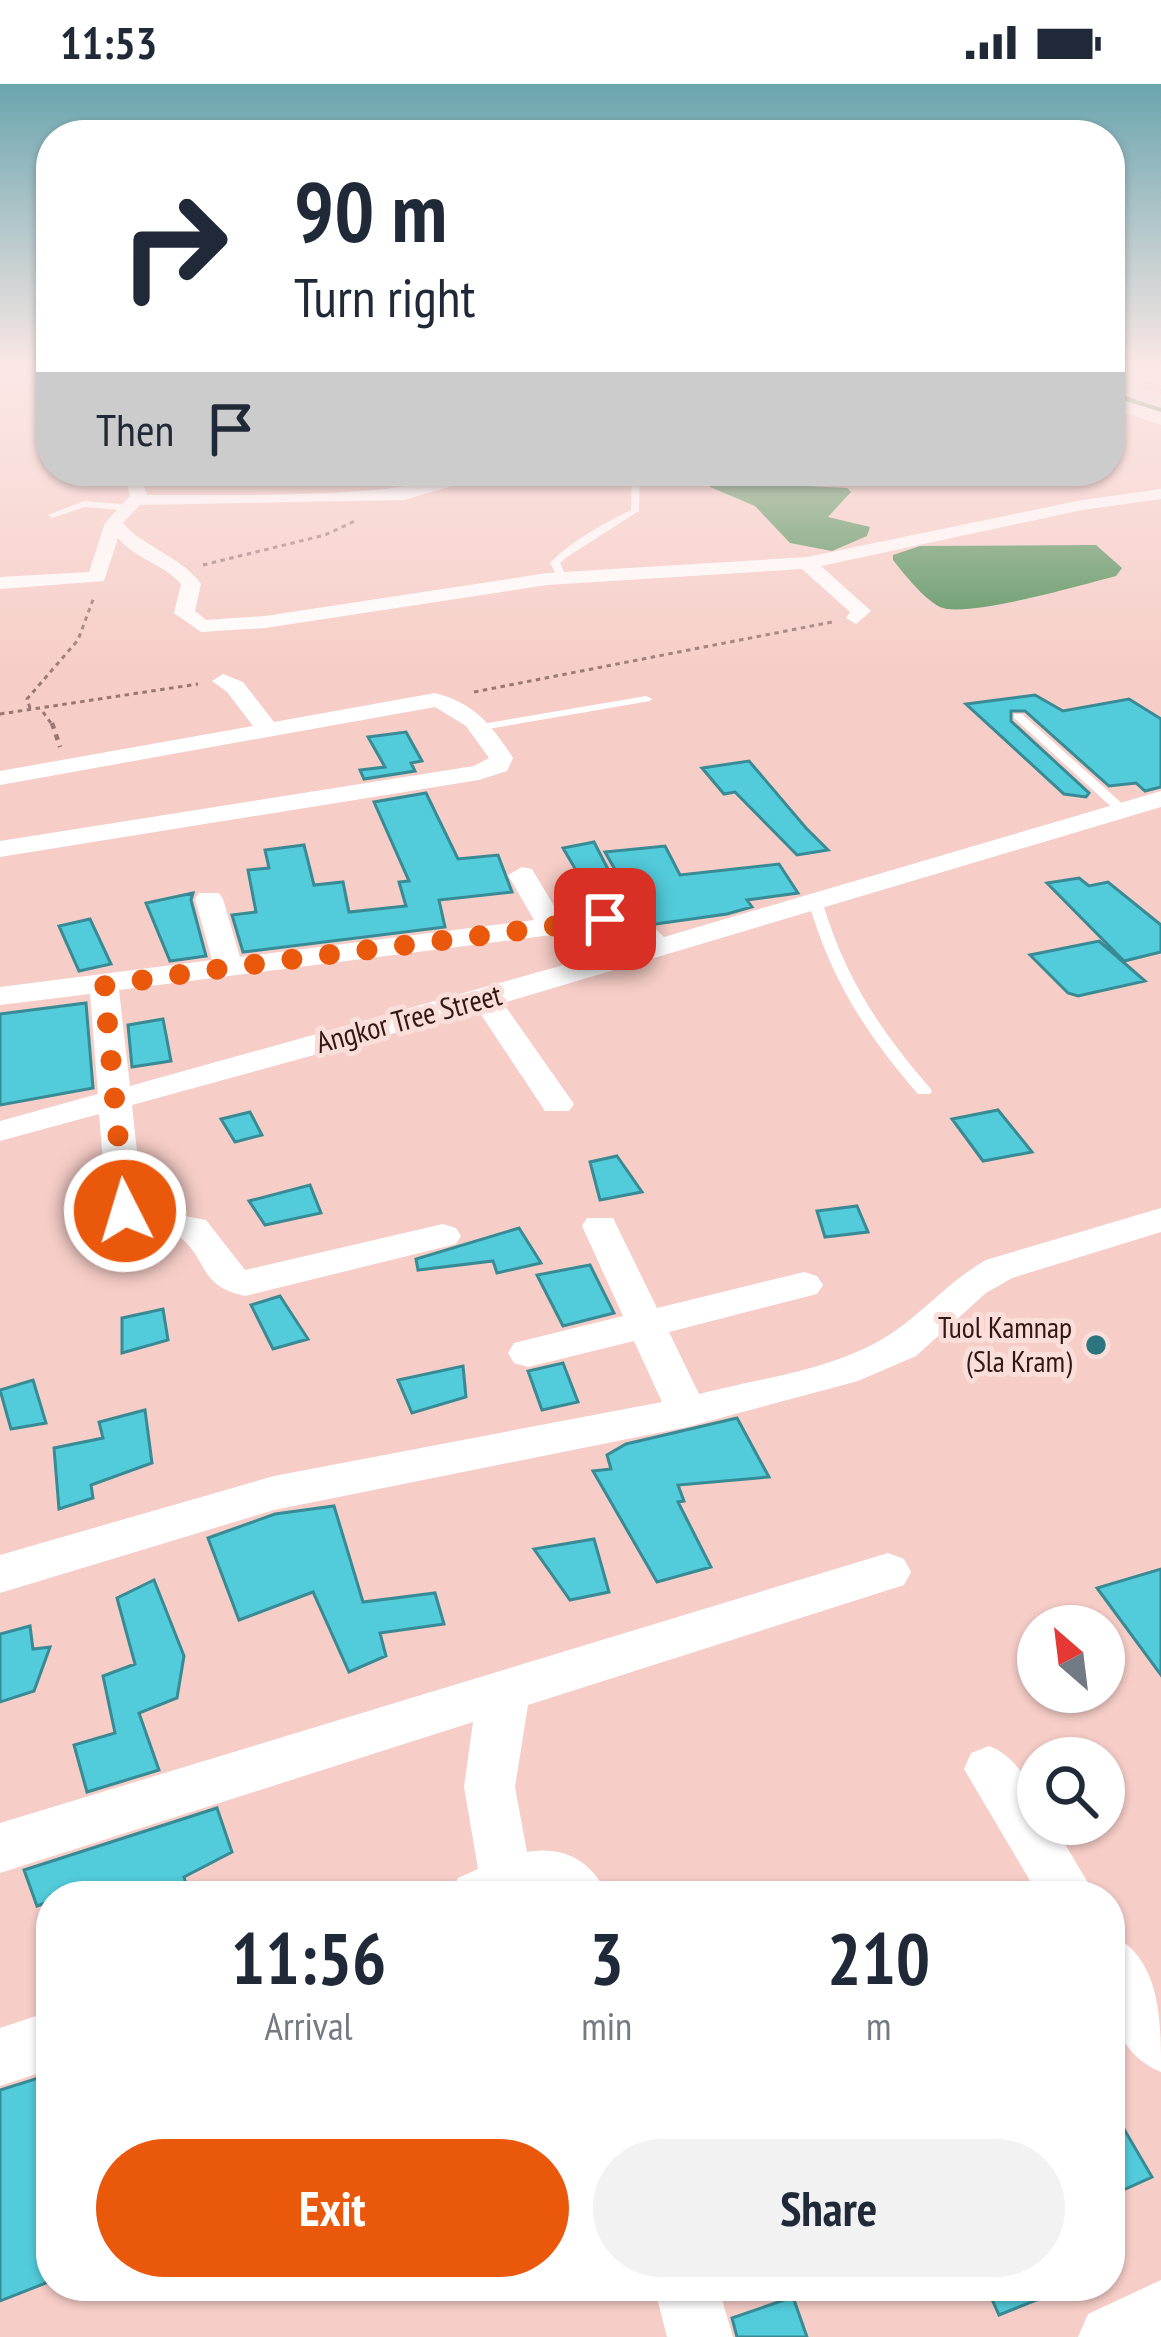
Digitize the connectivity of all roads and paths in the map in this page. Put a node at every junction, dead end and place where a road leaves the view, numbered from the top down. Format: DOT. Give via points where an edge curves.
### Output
graph roads {
  1 [pos="138,486"];
  2 [pos="436,486"];
  3 [pos="636,486"];
  4 [pos="1161,494"];
  5 [pos="404,495"];
  6 [pos="124,511"];
  7 [pos="52,515"];
  8 [pos="807,562"];
  9 [pos="182,572"];
  10 [pos="97,577"];
  11 [pos="562,578"];
  12 [pos="0,583"];
  13 [pos="856,618"];
  14 [pos="224,681"];
  15 [pos="646,699"];
  16 [pos="436,700"];
  17 [pos="36,710"];
  18 [pos="0,714"];
  19 [pos="1018,716"];
  20 [pos="482,727"];
  21 [pos="268,729"];
  22 [pos="68,767"];
  23 [pos="0,778"];
  24 [pos="1161,799"];
  25 [pos="1122,810"];
  26 [pos="0,849"];
  27 [pos="522,875"];
  28 [pos="209,898"];
  29 [pos="816,904"];
  30 [pos="553,927"];
  31 [pos="659,949"];
  32 [pos="228,965"];
  33 [pos="104,986"];
  34 [pos="0,996"];
  35 [pos="485,999"];
  36 [pos="924,1091"];
  37 [pos="115,1100"];
  38 [pos="556,1104"];
  39 [pos="0,1131"];
  40 [pos="1161,1220"];
  41 [pos="600,1226"];
  42 [pos="443,1236"];
  43 [pos="804,1285"];
  44 [pos="645,1324"];
  45 [pos="528,1353"];
  46 [pos="687,1412"];
  47 [pos="888,1572"];
  48 [pos="0,1574"];
  49 [pos="508,1689"];
  50 [pos="988,1769"];
  51 [pos="0,1848"];
  52 [pos="492,1881"];
  53 [pos="526,1881"];
  54 [pos="569,1881"];
  55 [pos="1059,1881"];
  56 [pos="1125,1986"];
  57 [pos="1161,2043"];
  58 [pos="36,2045"];
  59 [pos="0,2057"];
  60 [pos="690,2301"];
  61 [pos="1161,2313"];
  62 [pos="700,2337"];
  63 [pos="1111,2337"];
  1 -- 6 [label="street"];
  2 -- 5 [label="street"];
  3 -- 11 [label="lane" via="635,511 558,557"];
  4 -- 8 [label="street"];
  5 -- 6 [label="street"];
  5 -- 9 [label="path" via="325,535"];
  6 -- 7 [label="lane" via="84,504"];
  6 -- 9 [label="street" via="134,546"];
  6 -- 10 [label="street"];
  8 -- 11 [label="street"];
  8 -- 13 [label="street" via="861,611"];
  9 -- 11 [label="street" via="191,584 184,613 201,626"];
  10 -- 12 [label="street"];
  10 -- 17 [label="path" via="91,621 27,699"];
  13 -- 16 [label="path"];
  14 -- 17 [label="path"];
  14 -- 21 [label="street"];
  15 -- 20 [label="lane"];
  16 -- 20 [label="street"];
  16 -- 21 [label="street"];
  17 -- 18 [label="path"];
  17 -- 22 [label="path" via="51,720"];
  19 -- 25 [label="lane"];
  20 -- 26 [label="street" via="501,758 478,773"];
  21 -- 22 [label="street"];
  22 -- 23 [label="street"];
  24 -- 25 [label="street, Angkor Tree Street"];
  25 -- 29 [label="street, Angkor Tree Street"];
  27 -- 30 [label="street"];
  28 -- 32 [label="street"];
  29 -- 31 [label="street, Angkor Tree Street"];
  29 -- 36 [label="lane" via="851,1001"];
  30 -- 31 [label="street" via="625,917"];
  30 -- 32 [label="street"];
  31 -- 35 [label="street, Angkor Tree Street"];
  32 -- 33 [label="street"];
  33 -- 34 [label="street"];
  33 -- 37 [label="street"];
  35 -- 37 [label="street, Angkor Tree Street"];
  35 -- 38 [label="street"];
  37 -- 39 [label="street, Angkor Tree Street"];
  37 -- 42 [label="street" via="125,1211 144,1224 194,1229 234,1282"];
  40 -- 46 [label="street" via="999,1269 902,1346 844,1371"];
  41 -- 44 [label="street"];
  43 -- 44 [label="street"];
  44 -- 45 [label="street"];
  44 -- 46 [label="street"];
  46 -- 48 [label="street" via="274,1493"];
  47 -- 49 [label="street"];
  49 -- 51 [label="street"];
  49 -- 52 [label="street" via="488,1751"];
  50 -- 55 [label="street"];
  53 -- 54 [label="street" via="552,1873"];
  56 -- 57 [label="street"];
  58 -- 59 [label="street"];
  60 -- 62 [label="street"];
  61 -- 63 [label="street"];
}
